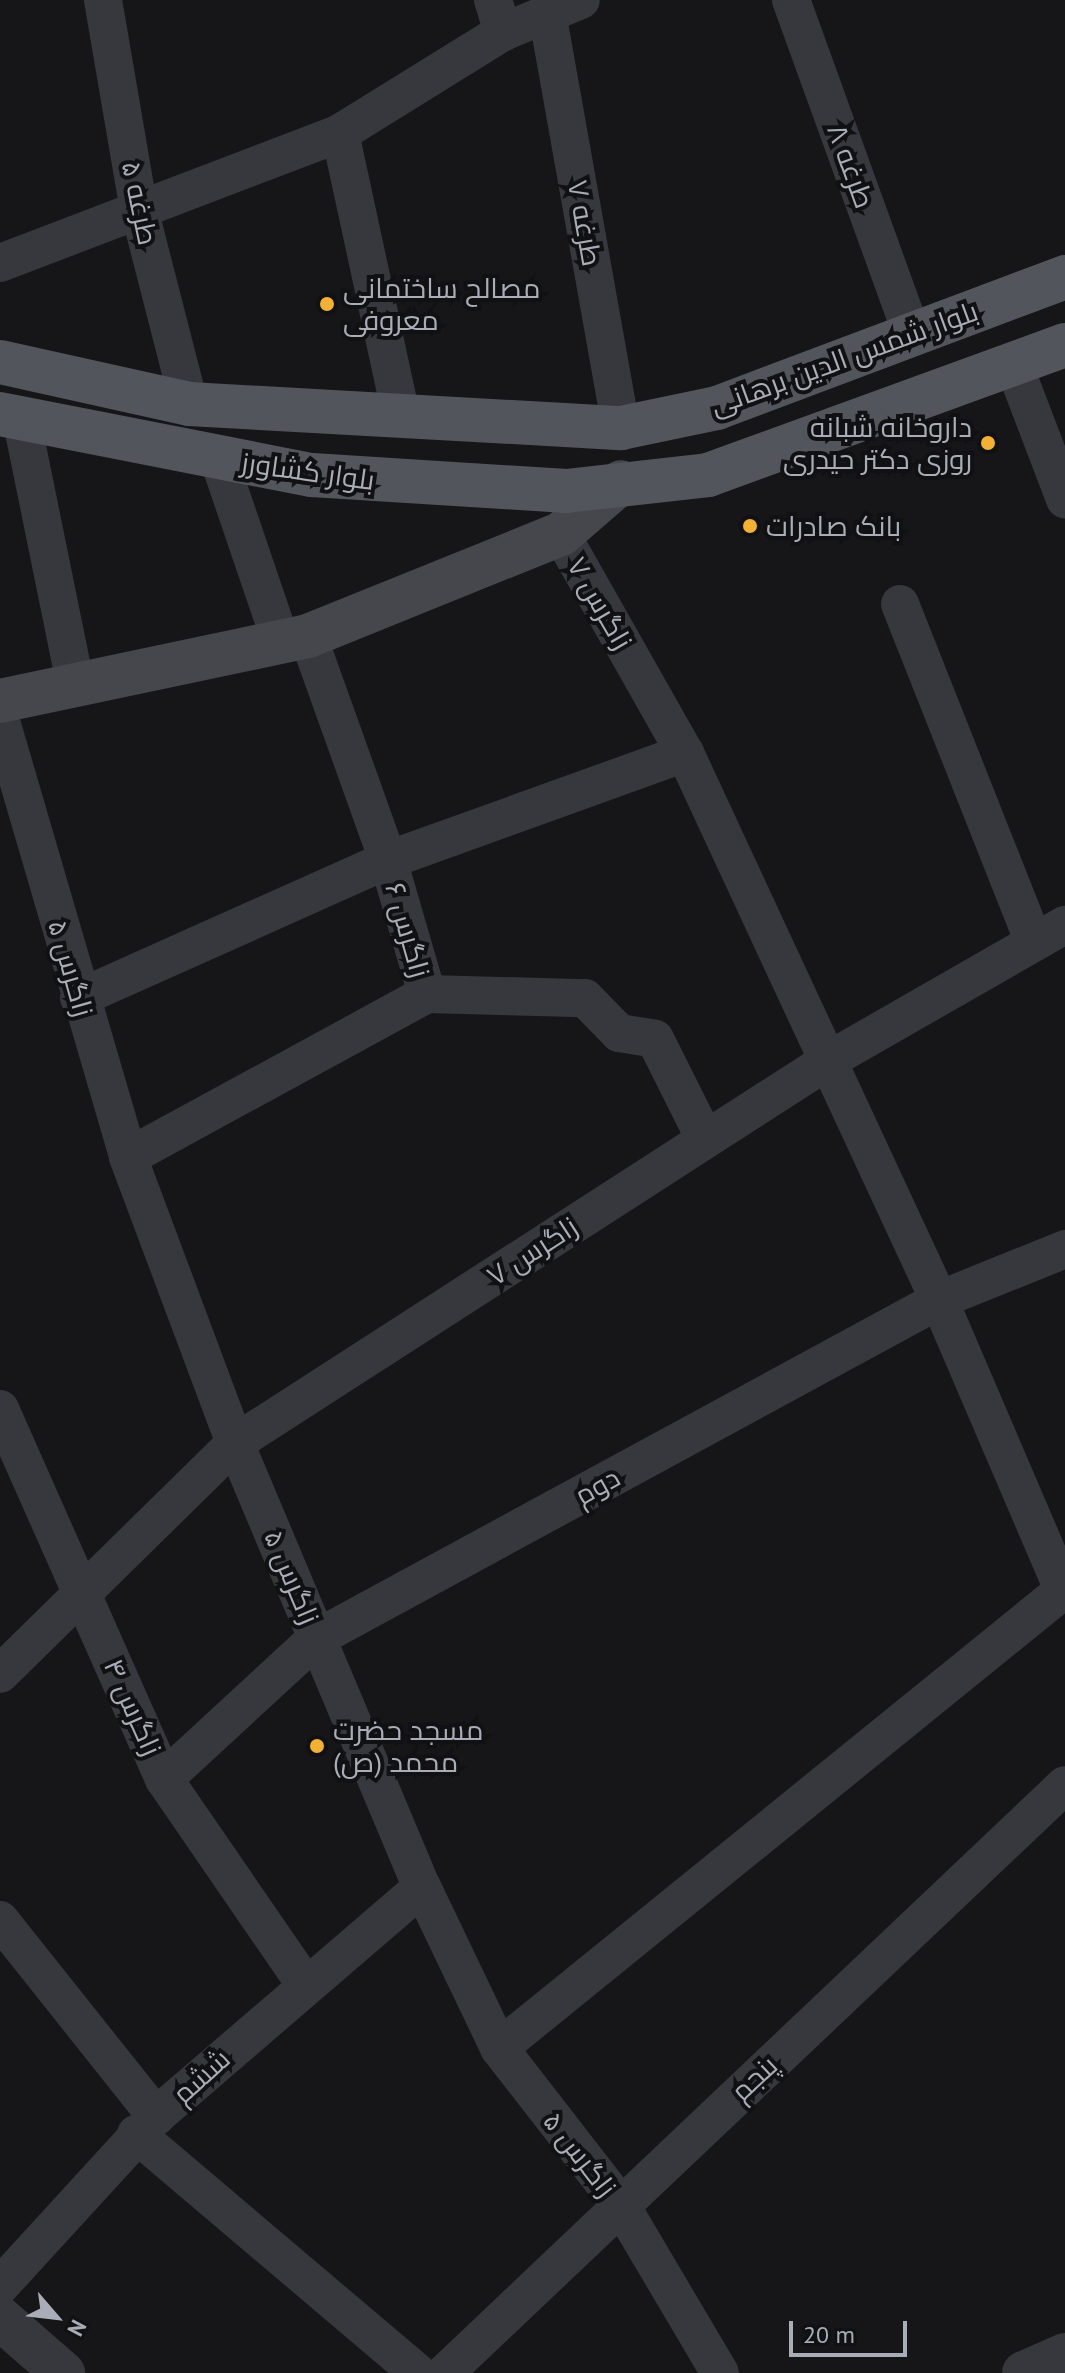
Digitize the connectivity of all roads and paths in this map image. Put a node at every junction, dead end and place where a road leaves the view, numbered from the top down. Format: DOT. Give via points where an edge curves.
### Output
graph roads {
  1 [pos="103,0"];
  2 [pos="581,0"];
  3 [pos="791,0"];
  4 [pos="498,16"];
  5 [pos="548,18"];
  6 [pos="340,133"];
  7 [pos="138,205"];
  8 [pos="0,263"];
  9 [pos="1065,277"];
  10 [pos="911,332"];
  11 [pos="1065,345"];
  12 [pos="0,362"];
  13 [pos="1013,363"];
  14 [pos="189,404"];
  15 [pos="10,415"];
  16 [pos="401,416"];
  17 [pos="621,428"];
  18 [pos="218,457"];
  19 [pos="621,482"];
  20 [pos="1065,499"];
  21 [pos="561,534"];
  22 [pos="900,604"];
  23 [pos="294,639"];
  24 [pos="76,687"];
  25 [pos="0,701"];
  26 [pos="0,718"];
  27 [pos="685,753"];
  28 [pos="388,860"];
  29 [pos="1049,934"];
  30 [pos="427,994"];
  31 [pos="79,998"];
  32 [pos="829,1060"];
  33 [pos="705,1139"];
  34 [pos="128,1157"];
  35 [pos="1065,1249"];
  36 [pos="939,1300"];
  37 [pos="0,1409"];
  38 [pos="235,1443"];
  39 [pos="81,1589"];
  40 [pos="1064,1591"];
  41 [pos="317,1638"];
  42 [pos="0,1674"];
  43 [pos="164,1779"];
  44 [pos="1065,1785"];
  45 [pos="422,1887"];
  46 [pos="0,1920"];
  47 [pos="304,1983"];
  48 [pos="499,2048"];
  49 [pos="146,2125"];
  50 [pos="620,2204"];
  51 [pos="0,2286"];
  52 [pos="0,2318"];
  53 [pos="1065,2355"];
  54 [pos="63,2373"];
  55 [pos="418,2373"];
  56 [pos="445,2373"];
  57 [pos="720,2373"];
  58 [pos="1024,2373"];
  1 -- 7 [label="street, طرغه ۵"];
  2 -- 5 [label="street"];
  3 -- 10 [label="street, طرغه ۸"];
  4 -- 5 [label="street"];
  4 -- 6 [label="street"];
  5 -- 17 [label="street, طرغه ۷"];
  6 -- 7 [label="street"];
  6 -- 16 [label="street"];
  7 -- 8 [label="street"];
  7 -- 14 [label="street, طرغه ۵"];
  9 -- 10 [label="main road, بلوار شمس الدین برهانی"];
  10 -- 17 [label="main road, بلوار شمس الدین برهانی" via="717,408"];
  11 -- 13 [label="main road"];
  12 -- 14 [label="main road, بلوار کشاورز"];
  13 -- 19 [label="main road" via="708,475"];
  13 -- 20 [label="street"];
  14 -- 16 [label="main road, بلوار کشاورز"];
  15 -- 18 [label="main road, بلوار کشاورز"];
  15 -- 24 [label="street"];
  16 -- 17 [label="main road, بلوار کشاورز"];
  18 -- 19 [label="main road, بلوار کشاورز" via="439,488 529,493"];
  18 -- 23 [label="street, زاگرس ۶"];
  19 -- 21 [label="main road"];
  21 -- 23 [label="main road"];
  21 -- 27 [label="street, زاگرس ۷"];
  22 -- 29 [label="street"];
  23 -- 24 [label="main road"];
  23 -- 28 [label="street, زاگرس ۶"];
  24 -- 25 [label="main road"];
  26 -- 31 [label="street, زاگرس ۵"];
  27 -- 28 [label="street"];
  27 -- 32 [label="street, زاگرس ۷"];
  28 -- 30 [label="street, زاگرس ۶"];
  28 -- 31 [label="street"];
  29 -- 32 [label="street"];
  30 -- 33 [label="street" via="585,998 619,1033 655,1039"];
  30 -- 34 [label="street, زاگرس ۶"];
  31 -- 34 [label="street, زاگرس ۵"];
  32 -- 33 [label="street, زاگرس ۷"];
  32 -- 36 [label="street, زاگرس ۷"];
  33 -- 38 [label="street, زاگرس ۷"];
  34 -- 38 [label="street, زاگرس ۵"];
  35 -- 36 [label="street, دوم"];
  36 -- 40 [label="street, زاگرس ۷"];
  36 -- 41 [label="street, دوم"];
  37 -- 39 [label="street, ۴ زاگرس"];
  38 -- 39 [label="street, زاگرس ۷"];
  38 -- 41 [label="street, زاگرس ۵"];
  39 -- 42 [label="street, زاگرس ۷"];
  39 -- 43 [label="street, ۴ زاگرس"];
  40 -- 48 [label="street"];
  41 -- 43 [label="street, دوم"];
  41 -- 45 [label="street, زاگرس ۵"];
  43 -- 47 [label="street, ۴ زاگرس"];
  44 -- 50 [label="street, پنجم"];
  45 -- 47 [label="street, ششم"];
  45 -- 48 [label="street, زاگرس ۵"];
  46 -- 49 [label="street"];
  47 -- 49 [label="street, ششم"];
  48 -- 50 [label="street, زاگرس ۵"];
  49 -- 51 [label="street, ششم"];
  49 -- 55 [label="street"];
  50 -- 56 [label="street, پنجم"];
  50 -- 57 [label="street, زاگرس ۵"];
  52 -- 54 [label="street"];
  53 -- 58 [label="street"];
}
